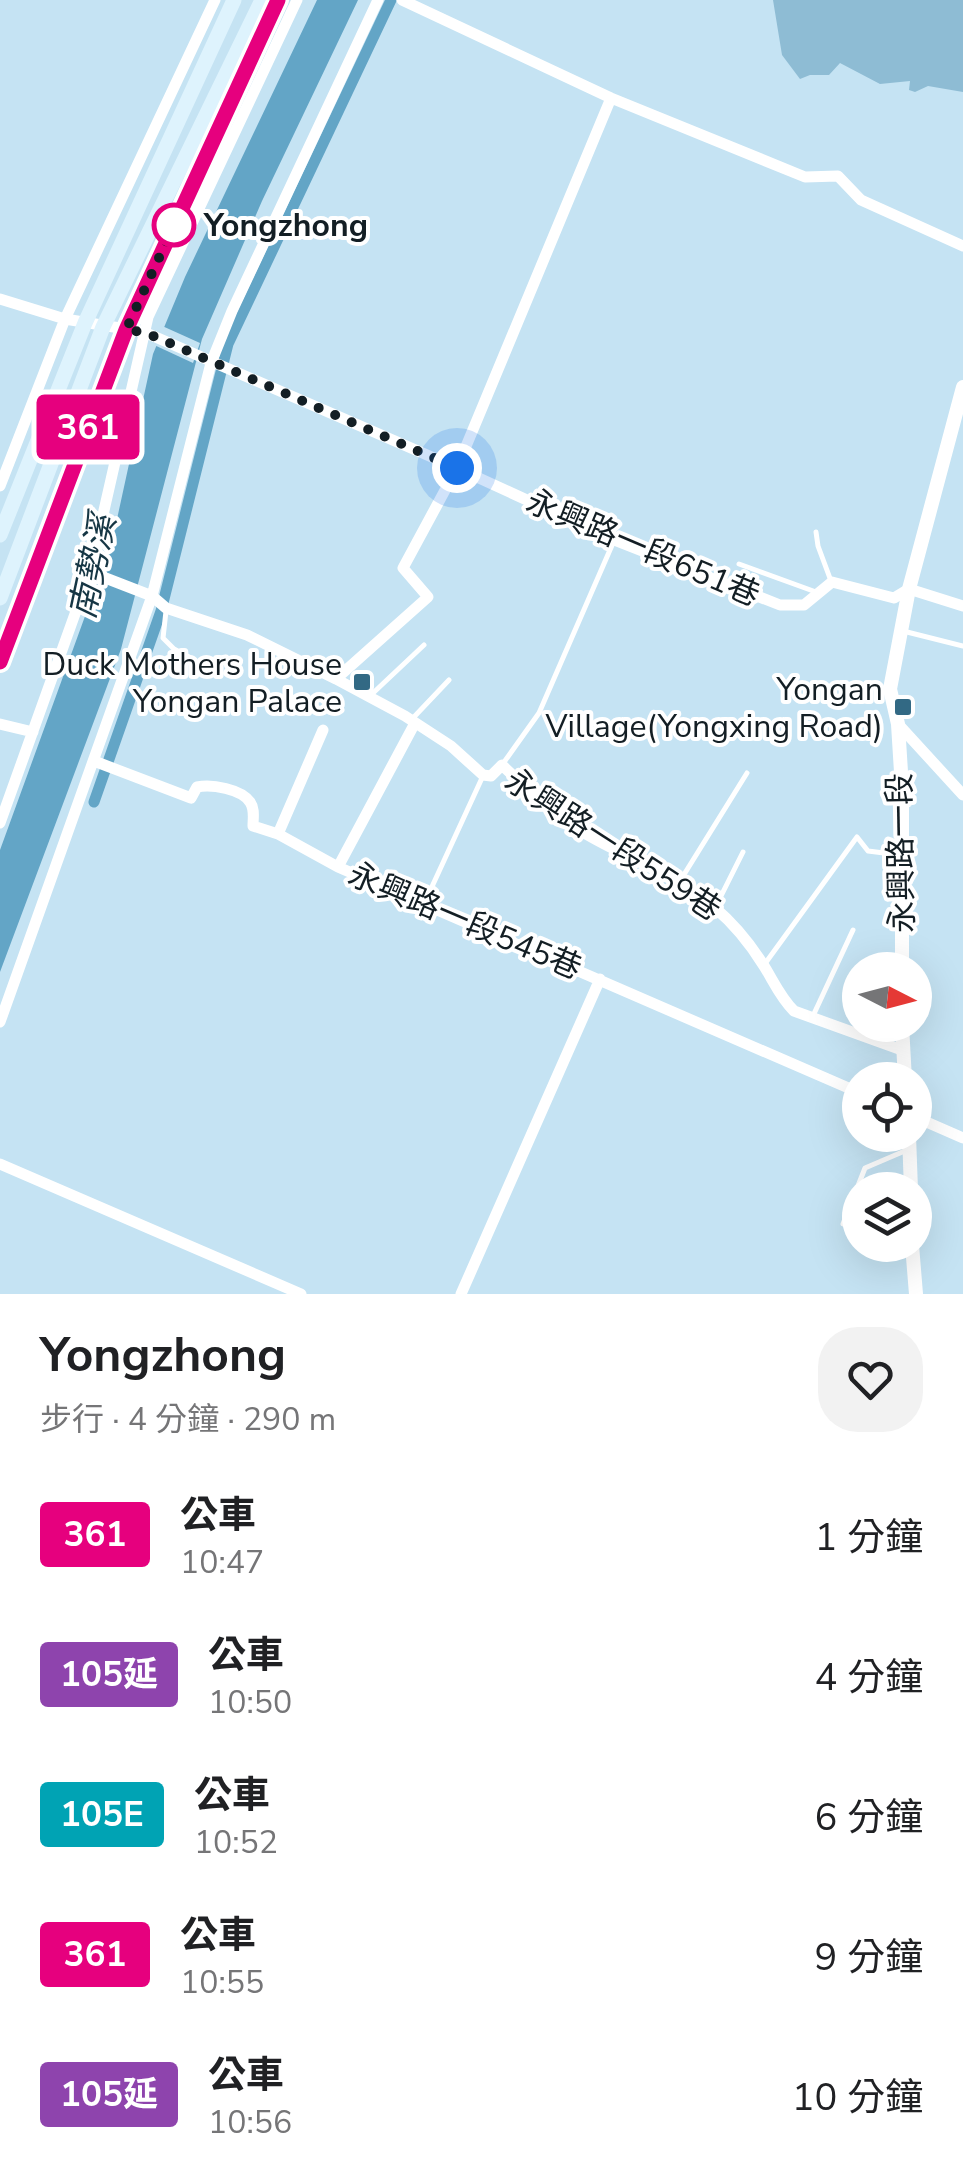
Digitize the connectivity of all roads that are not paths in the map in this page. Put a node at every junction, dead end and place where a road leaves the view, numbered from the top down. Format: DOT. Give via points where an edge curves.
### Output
graph roads {
  1 [pos="215,0"];
  2 [pos="234,0"];
  3 [pos="262,0"];
  4 [pos="278,0"];
  5 [pos="297,0"];
  6 [pos="378,0"];
  7 [pos="402,0"];
  8 [pos="611,98"];
  9 [pos="963,246"];
  10 [pos="0,300"];
  11 [pos="66,319"];
  12 [pos="85,323"];
  13 [pos="103,327"];
  14 [pos="126,330"];
  15 [pos="144,332"];
  16 [pos="211,363"];
  17 [pos="963,387"];
  18 [pos="457,468"];
  19 [pos="0,486"];
  20 [pos="816,532"];
  21 [pos="0,535"];
  22 [pos="614,540"];
  23 [pos="739,564"];
  24 [pos="94,574"];
  25 [pos="832,582"];
  26 [pos="910,589"];
  27 [pos="147,594"];
  28 [pos="818,594"];
  29 [pos="0,598"];
  30 [pos="963,606"];
  31 [pos="166,608"];
  32 [pos="900,631"];
  33 [pos="424,645"];
  34 [pos="963,646"];
  35 [pos="189,657"];
  36 [pos="0,662"];
  37 [pos="336,678"];
  38 [pos="448,680"];
  39 [pos="370,696"];
  40 [pos="413,722"];
  41 [pos="0,724"];
  42 [pos="898,724"];
  43 [pos="323,730"];
  44 [pos="33,732"];
  45 [pos="94,760"];
  46 [pos="502,766"];
  47 [pos="747,773"];
  48 [pos="484,776"];
  49 [pos="963,795"];
  50 [pos="0,823"];
  51 [pos="278,834"];
  52 [pos="742,852"];
  53 [pos="903,855"];
  54 [pos="338,867"];
  55 [pos="680,882"];
  56 [pos="424,904"];
  57 [pos="715,908"];
  58 [pos="854,930"];
  59 [pos="902,952"];
  60 [pos="764,965"];
  61 [pos="600,978"];
  62 [pos="811,1018"];
  63 [pos="0,1022"];
  64 [pos="902,1042"];
  65 [pos="902,1050"];
  66 [pos="903,1062"];
  67 [pos="842,1085"];
  68 [pos="932,1124"];
  69 [pos="963,1138"];
  70 [pos="893,1152"];
  71 [pos="0,1164"];
  72 [pos="863,1172"];
  73 [pos="913,1262"];
  74 [pos="300,1294"];
  75 [pos="461,1294"];
  76 [pos="916,1294"];
  1 -- 11 [label="street"];
  2 -- 12 [label="main road"];
  3 -- 13 [label="main road"];
  4 -- 14 [label="street"];
  5 -- 15 [label="street"];
  6 -- 16 [label="street"];
  7 -- 8 [label="street"];
  8 -- 9 [label="street" via="804,177 838,176 861,200"];
  8 -- 18 [label="street"];
  10 -- 11 [label="street, 永興路一段651巷"];
  11 -- 12 [label="street, 永興路一段651巷"];
  11 -- 19 [label="street"];
  12 -- 13 [label="street, 永興路一段651巷"];
  12 -- 21 [label="main road"];
  13 -- 14 [label="street, 永興路一段651巷"];
  13 -- 29 [label="main road"];
  14 -- 15 [label="street, 永興路一段651巷"];
  14 -- 36 [label="street"];
  15 -- 16 [label="street, 永興路一段651巷"];
  15 -- 24 [label="street"];
  16 -- 18 [label="street, 永興路一段651巷"];
  16 -- 27 [label="street"];
  17 -- 26 [label="street, 永興路一段"];
  18 -- 22 [label="street, 永興路一段651巷"];
  18 -- 37 [label="street" via="403,568 428,598"];
  20 -- 25 [label="lane"];
  22 -- 28 [label="street, 永興路一段651巷" via="780,604 804,605"];
  22 -- 46 [label="lane" via="539,713"];
  23 -- 28 [label="lane"];
  24 -- 27 [label="street"];
  24 -- 44 [label="street"];
  25 -- 26 [label="street" via="894,598"];
  25 -- 28 [label="street"];
  26 -- 30 [label="street"];
  26 -- 32 [label="street, 永興路一段"];
  27 -- 31 [label="street, 永興路一段559巷"];
  27 -- 45 [label="street"];
  31 -- 35 [label="lane" via="163,638"];
  31 -- 37 [label="street, 永興路一段559巷" via="247,635"];
  32 -- 34 [label="lane"];
  32 -- 42 [label="street, 永興路一段" via="890,689"];
  33 -- 39 [label="lane"];
  37 -- 39 [label="street, 永興路一段559巷"];
  38 -- 40 [label="lane"];
  39 -- 40 [label="street, 永興路一段559巷"];
  40 -- 48 [label="street, 永興路一段559巷"];
  40 -- 54 [label="street"];
  41 -- 44 [label="street"];
  42 -- 49 [label="street"];
  42 -- 53 [label="street, 永興路一段"];
  43 -- 51 [label="street"];
  44 -- 50 [label="street"];
  45 -- 51 [label="street, 永興路一段545巷" via="191,798 197,787 212,784 248,798 253,826"];
  45 -- 63 [label="street"];
  46 -- 48 [label="street, 永興路一段559巷"];
  46 -- 55 [label="street, 永興路一段559巷" via="586,833"];
  47 -- 55 [label="lane"];
  48 -- 56 [label="lane"];
  51 -- 54 [label="street, 永興路一段545巷"];
  52 -- 57 [label="lane"];
  53 -- 59 [label="street, 永興路一段"];
  53 -- 60 [label="lane" via="868,851 857,837"];
  54 -- 56 [label="street, 永興路一段545巷"];
  55 -- 57 [label="street, 永興路一段559巷"];
  56 -- 61 [label="street, 永興路一段545巷"];
  57 -- 60 [label="street, 永興路一段559巷"];
  58 -- 62 [label="lane"];
  60 -- 62 [label="street, 永興路一段559巷" via="782,999"];
  61 -- 67 [label="street, 永興路一段545巷"];
  61 -- 75 [label="street"];
  62 -- 65 [label="street, 永興路一段559巷"];
  64 -- 65 [label="street"];
  65 -- 66 [label="street"];
  68 -- 69 [label="street"];
  70 -- 72 [label="lane"];
  71 -- 74 [label="street"];
  73 -- 76 [label="street"];
}
